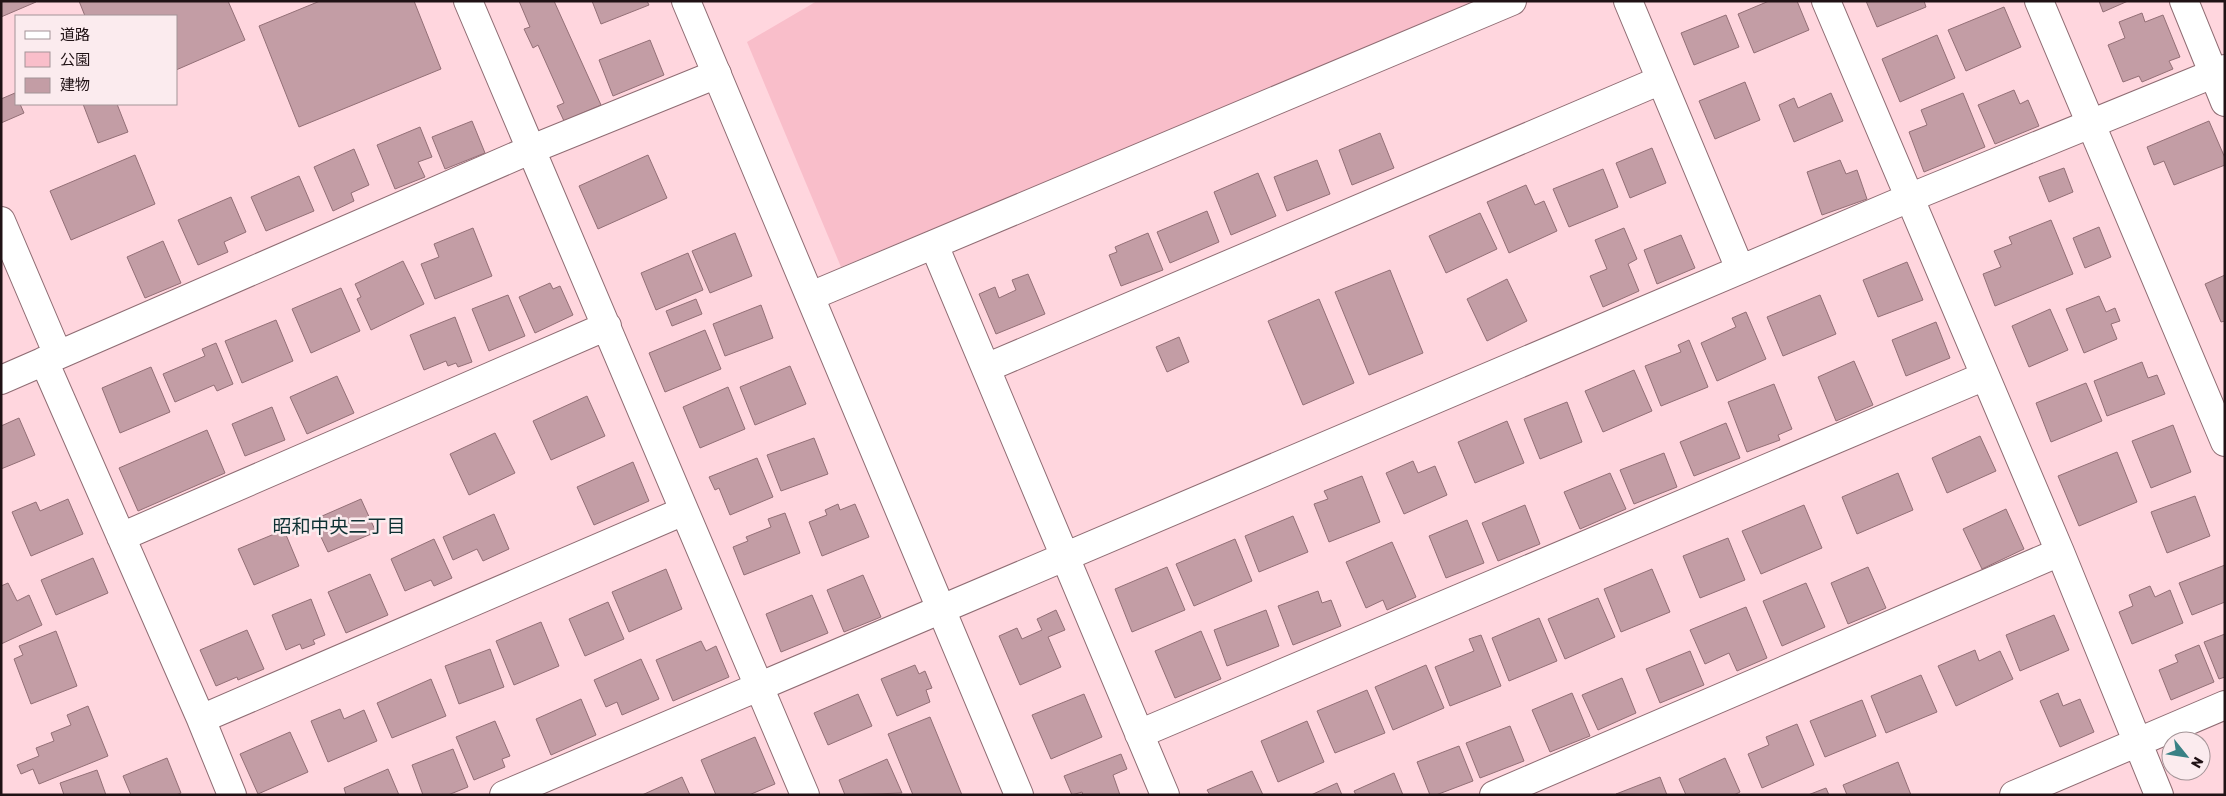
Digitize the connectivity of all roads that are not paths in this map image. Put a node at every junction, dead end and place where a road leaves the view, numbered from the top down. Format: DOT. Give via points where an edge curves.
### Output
graph roads {
  1 [pos="468,1"];
  2 [pos="686,1"];
  3 [pos="1512,1"];
  4 [pos="1628,1"];
  5 [pos="1826,1"];
  6 [pos="2039,1"];
  7 [pos="2184,1"];
  8 [pos="2219,72"];
  9 [pos="718,74"];
  10 [pos="1661,80"];
  11 [pos="2225,102"];
  12 [pos="2090,123"];
  13 [pos="532,149"];
  14 [pos="1909,198"];
  15 [pos="1,221"];
  16 [pos="934,245"];
  17 [pos="1740,269"];
  18 [pos="812,296"];
  19 [pos="607,326"];
  20 [pos="51,358"];
  21 [pos="986,368"];
  22 [pos="1985,376"];
  23 [pos="1,380"];
  24 [pos="2225,442"];
  25 [pos="684,511"];
  26 [pos="121,537"];
  27 [pos="2060,552"];
  28 [pos="1066,557"];
  29 [pos="941,609"];
  30 [pos="760,686"];
  31 [pos="2225,705"];
  32 [pos="201,720"];
  33 [pos="1139,734"];
  34 [pos="2136,741"];
  35 [pos="232,795"];
  36 [pos="504,795"];
  37 [pos="805,795"];
  38 [pos="1019,795"];
  39 [pos="1165,795"];
  40 [pos="1494,795"];
  41 [pos="2014,795"];
  42 [pos="2159,795"];
  1 -- 13 [label="street"];
  2 -- 9 [label="street"];
  3 -- 16 [label="street"];
  4 -- 10 [label="street"];
  5 -- 14 [label="street"];
  6 -- 12 [label="street"];
  7 -- 8 [label="street"];
  8 -- 11 [label="street"];
  8 -- 12 [label="street"];
  9 -- 13 [label="street"];
  9 -- 18 [label="street"];
  10 -- 17 [label="street"];
  10 -- 21 [label="street"];
  12 -- 14 [label="street"];
  12 -- 24 [label="street"];
  13 -- 19 [label="street"];
  13 -- 20 [label="street"];
  14 -- 17 [label="street"];
  14 -- 22 [label="street"];
  15 -- 20 [label="street"];
  16 -- 18 [label="street"];
  16 -- 21 [label="street"];
  17 -- 28 [label="street"];
  18 -- 29 [label="street"];
  19 -- 25 [label="street"];
  19 -- 26 [label="street"];
  20 -- 23 [label="street"];
  20 -- 26 [label="street"];
  21 -- 28 [label="street"];
  22 -- 27 [label="street"];
  22 -- 33 [label="street"];
  25 -- 30 [label="street"];
  25 -- 32 [label="street"];
  26 -- 32 [label="street"];
  27 -- 34 [label="street"];
  27 -- 40 [label="street"];
  28 -- 29 [label="street"];
  28 -- 33 [label="street"];
  29 -- 30 [label="street"];
  29 -- 38 [label="street"];
  30 -- 36 [label="street"];
  30 -- 37 [label="street"];
  31 -- 34 [label="street"];
  32 -- 35 [label="street"];
  33 -- 39 [label="street"];
  34 -- 41 [label="street"];
  34 -- 42 [label="street"];
}
